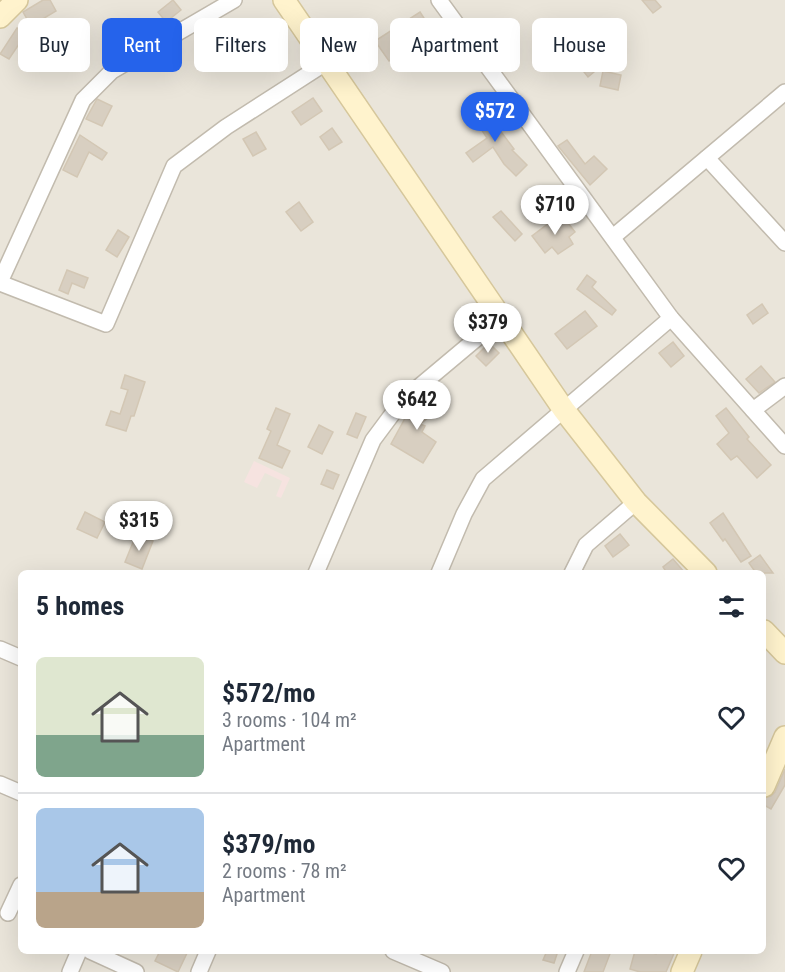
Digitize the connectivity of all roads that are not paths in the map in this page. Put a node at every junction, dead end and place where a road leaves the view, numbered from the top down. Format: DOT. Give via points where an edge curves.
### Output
graph roads {
  1 [pos="17,0"];
  2 [pos="234,0"];
  3 [pos="284,0"];
  4 [pos="440,0"];
  5 [pos="0,17"];
  6 [pos="300,23"];
  7 [pos="311,72"];
  8 [pos="334,72"];
  9 [pos="785,92"];
  10 [pos="707,158"];
  11 [pos="613,237"];
  12 [pos="785,243"];
  13 [pos="0,282"];
  14 [pos="501,318"];
  15 [pos="671,318"];
  16 [pos="785,386"];
  17 [pos="564,410"];
  18 [pos="753,410"];
  19 [pos="785,446"];
  20 [pos="636,502"];
  21 [pos="317,570"];
  22 [pos="440,570"];
  23 [pos="574,570"];
  24 [pos="703,570"];
  25 [pos="766,633"];
  26 [pos="0,649"];
  27 [pos="785,653"];
  28 [pos="18,657"];
  29 [pos="785,738"];
  30 [pos="766,781"];
  31 [pos="0,784"];
  32 [pos="18,792"];
  33 [pos="18,893"];
  34 [pos="10,914"];
  35 [pos="78,954"];
  36 [pos="97,954"];
  37 [pos="207,954"];
  38 [pos="404,954"];
  39 [pos="575,954"];
  40 [pos="690,954"];
  41 [pos="70,972"];
  42 [pos="136,972"];
  43 [pos="199,972"];
  44 [pos="442,972"];
  45 [pos="567,972"];
  46 [pos="682,972"];
  1 -- 5 [label="street"];
  2 -- 13 [label="street" via="112,71 83,100"];
  3 -- 6 [label="street"];
  4 -- 11 [label="street"];
  7 -- 13 [label="street" via="174,166 106,324"];
  8 -- 14 [label="street"];
  9 -- 10 [label="street"];
  10 -- 11 [label="street"];
  10 -- 12 [label="street"];
  11 -- 15 [label="street"];
  14 -- 17 [label="street"];
  14 -- 21 [label="street" via="402,401 373,440"];
  15 -- 17 [label="street"];
  15 -- 18 [label="street"];
  16 -- 18 [label="street"];
  17 -- 20 [label="street"];
  17 -- 22 [label="street" via="483,479"];
  18 -- 19 [label="street"];
  20 -- 23 [label="street" via="586,545"];
  20 -- 24 [label="street"];
  25 -- 27 [label="street"];
  26 -- 28 [label="street"];
  29 -- 30 [label="street"];
  31 -- 32 [label="street"];
  33 -- 34 [label="street"];
  35 -- 41 [label="street"];
  36 -- 42 [label="street"];
  37 -- 43 [label="street"];
  38 -- 44 [label="street"];
  39 -- 45 [label="street"];
  40 -- 46 [label="street"];
}
